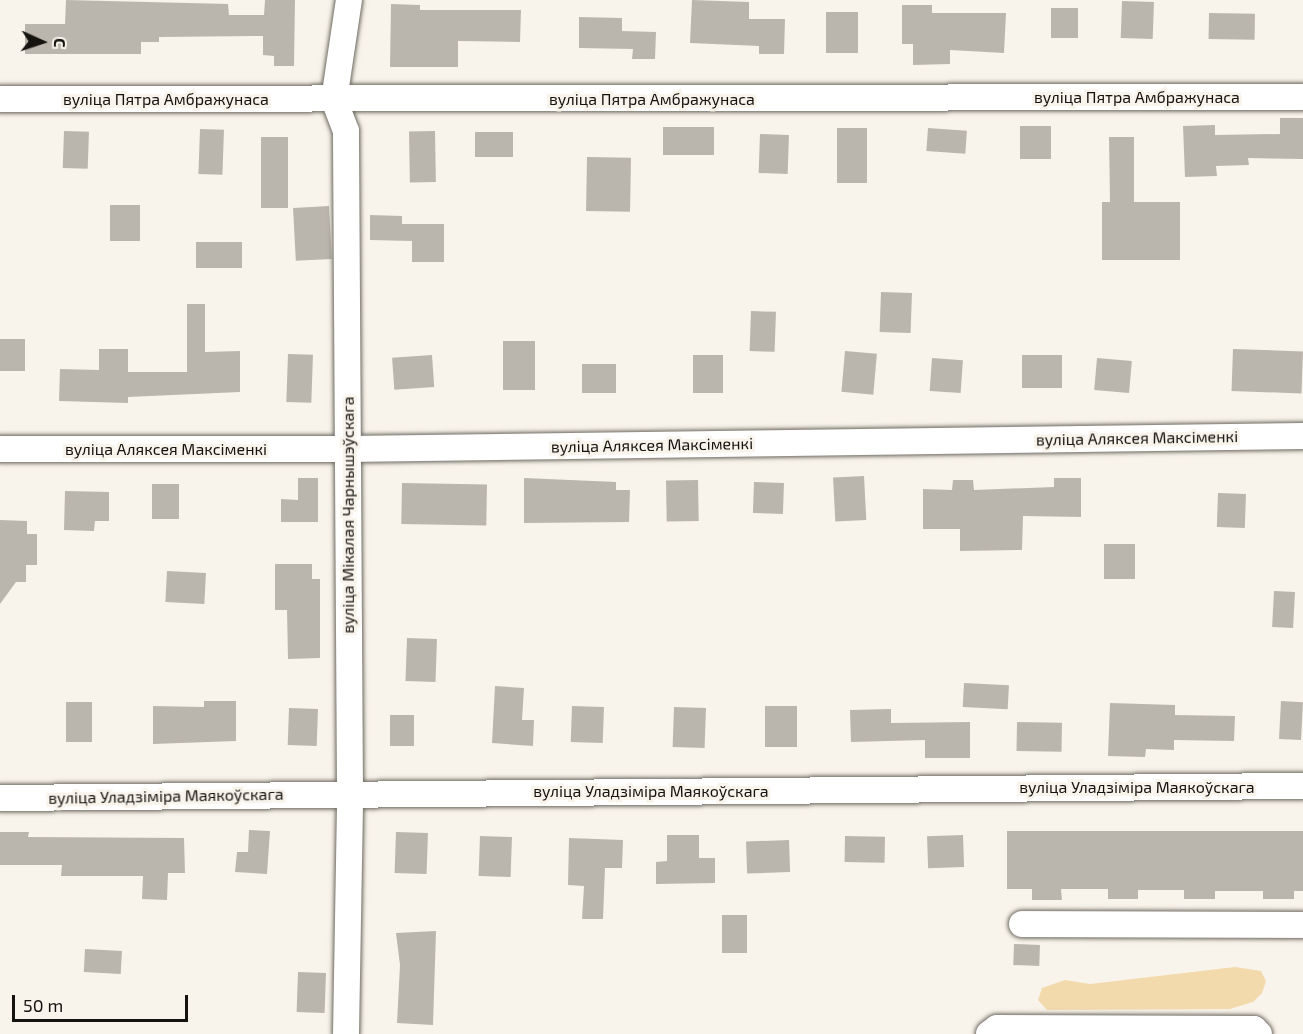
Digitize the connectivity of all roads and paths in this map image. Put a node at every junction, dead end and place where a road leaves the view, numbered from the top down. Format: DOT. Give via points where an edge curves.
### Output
graph roads {
  1 [pos="349,0"];
  2 [pos="1303,97"];
  3 [pos="0,99"];
  4 [pos="334,100"];
  5 [pos="1303,436"];
  6 [pos="0,449"];
  7 [pos="348,449"];
  8 [pos="1303,786"];
  9 [pos="350,793"];
  10 [pos="0,798"];
  11 [pos="1022,924"];
  12 [pos="1303,925"];
  13 [pos="346,1034"];
  14 [pos="989,1034"];
  15 [pos="1258,1034"];
  1 -- 4 [label="street, вуліца Мікалая Чарнышэўскага"];
  2 -- 4 [label="street, вуліца Пятра Амбражунаса"];
  3 -- 4 [label="street, вуліца Пятра Амбражунаса"];
  4 -- 7 [label="street, вуліца Мікалая Чарнышэўскага" via="346,131"];
  5 -- 7 [label="street, вуліца Аляксея Максіменкі"];
  6 -- 7 [label="street, вуліца Аляксея Максіменкі"];
  7 -- 9 [label="street, вуліца Мікалая Чарнышэўскага"];
  8 -- 9 [label="street, вуліца Уладзіміра Маякоўскага"];
  9 -- 10 [label="street, вуліца Уладзіміра Маякоўскага"];
  9 -- 13 [label="street, вуліца Мікалая Чарнышэўскага"];
  11 -- 12 [label="street"];
  14 -- 15 [label="street" via="997,1028 1254,1029"];
}
